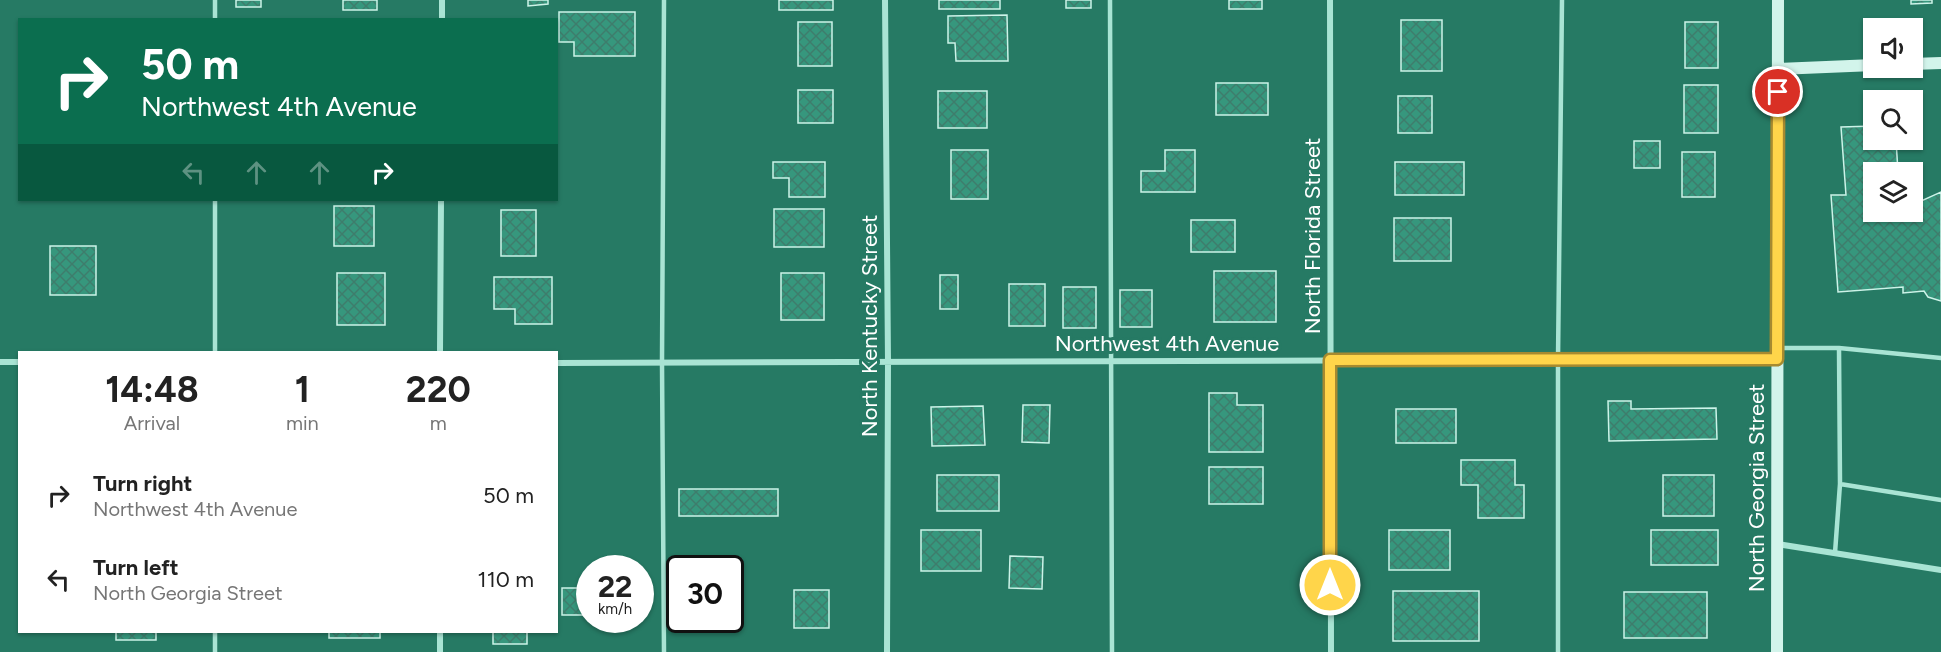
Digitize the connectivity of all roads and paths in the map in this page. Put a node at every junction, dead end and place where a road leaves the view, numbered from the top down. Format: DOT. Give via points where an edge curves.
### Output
graph roads {
  1 [pos="215,0"];
  2 [pos="442,0"];
  3 [pos="664,0"];
  4 [pos="885,0"];
  5 [pos="1110,0"];
  6 [pos="1330,0"];
  7 [pos="1562,0"];
  8 [pos="1778,0"];
  9 [pos="215,18"];
  10 [pos="442,18"];
  11 [pos="1941,63"];
  12 [pos="1923,64"];
  13 [pos="1863,65"];
  14 [pos="1778,69"];
  15 [pos="215,201"];
  16 [pos="441,201"];
  17 [pos="1839,348"];
  18 [pos="215,351"];
  19 [pos="440,351"];
  20 [pos="1777,354"];
  21 [pos="1941,358"];
  22 [pos="1330,360"];
  23 [pos="1558,360"];
  24 [pos="1112,361"];
  25 [pos="0,362"];
  26 [pos="18,362"];
  27 [pos="888,362"];
  28 [pos="558,363"];
  29 [pos="662,363"];
  30 [pos="1840,484"];
  31 [pos="1941,500"];
  32 [pos="1777,544"];
  33 [pos="1835,553"];
  34 [pos="1941,570"];
  35 [pos="215,633"];
  36 [pos="440,633"];
  37 [pos="215,652"];
  38 [pos="440,652"];
  39 [pos="664,652"];
  40 [pos="887,652"];
  41 [pos="1112,652"];
  42 [pos="1330,652"];
  43 [pos="1558,652"];
  44 [pos="1777,652"];
  1 -- 9 [label="lane"];
  2 -- 10 [label="street"];
  3 -- 29 [label="lane"];
  4 -- 27 [label="street, North Kentucky Street"];
  5 -- 24 [label="lane"];
  6 -- 22 [label="street, North Florida Street"];
  7 -- 23 [label="lane"];
  8 -- 14 [label="street, North Georgia Street"];
  11 -- 12 [label="street"];
  13 -- 14 [label="street"];
  14 -- 20 [label="street, North Georgia Street"];
  15 -- 18 [label="lane"];
  16 -- 19 [label="street"];
  17 -- 20 [label="lane"];
  17 -- 21 [label="lane"];
  17 -- 30 [label="lane"];
  20 -- 23 [label="street, Northwest 4th Avenue"];
  20 -- 32 [label="street, North Georgia Street"];
  22 -- 23 [label="street, Northwest 4th Avenue"];
  22 -- 24 [label="street, Northwest 4th Avenue"];
  22 -- 42 [label="street, North Florida Street"];
  23 -- 43 [label="lane"];
  24 -- 27 [label="street, Northwest 4th Avenue"];
  24 -- 41 [label="lane"];
  25 -- 26 [label="street"];
  27 -- 29 [label="street, Northwest 4th Avenue"];
  27 -- 40 [label="street, North Kentucky Street"];
  28 -- 29 [label="street, Northwest 4th Avenue"];
  29 -- 39 [label="lane"];
  30 -- 31 [label="lane"];
  30 -- 33 [label="lane"];
  32 -- 33 [label="street"];
  32 -- 44 [label="street, North Georgia Street"];
  33 -- 34 [label="street"];
  35 -- 37 [label="lane"];
  36 -- 38 [label="street"];
}
